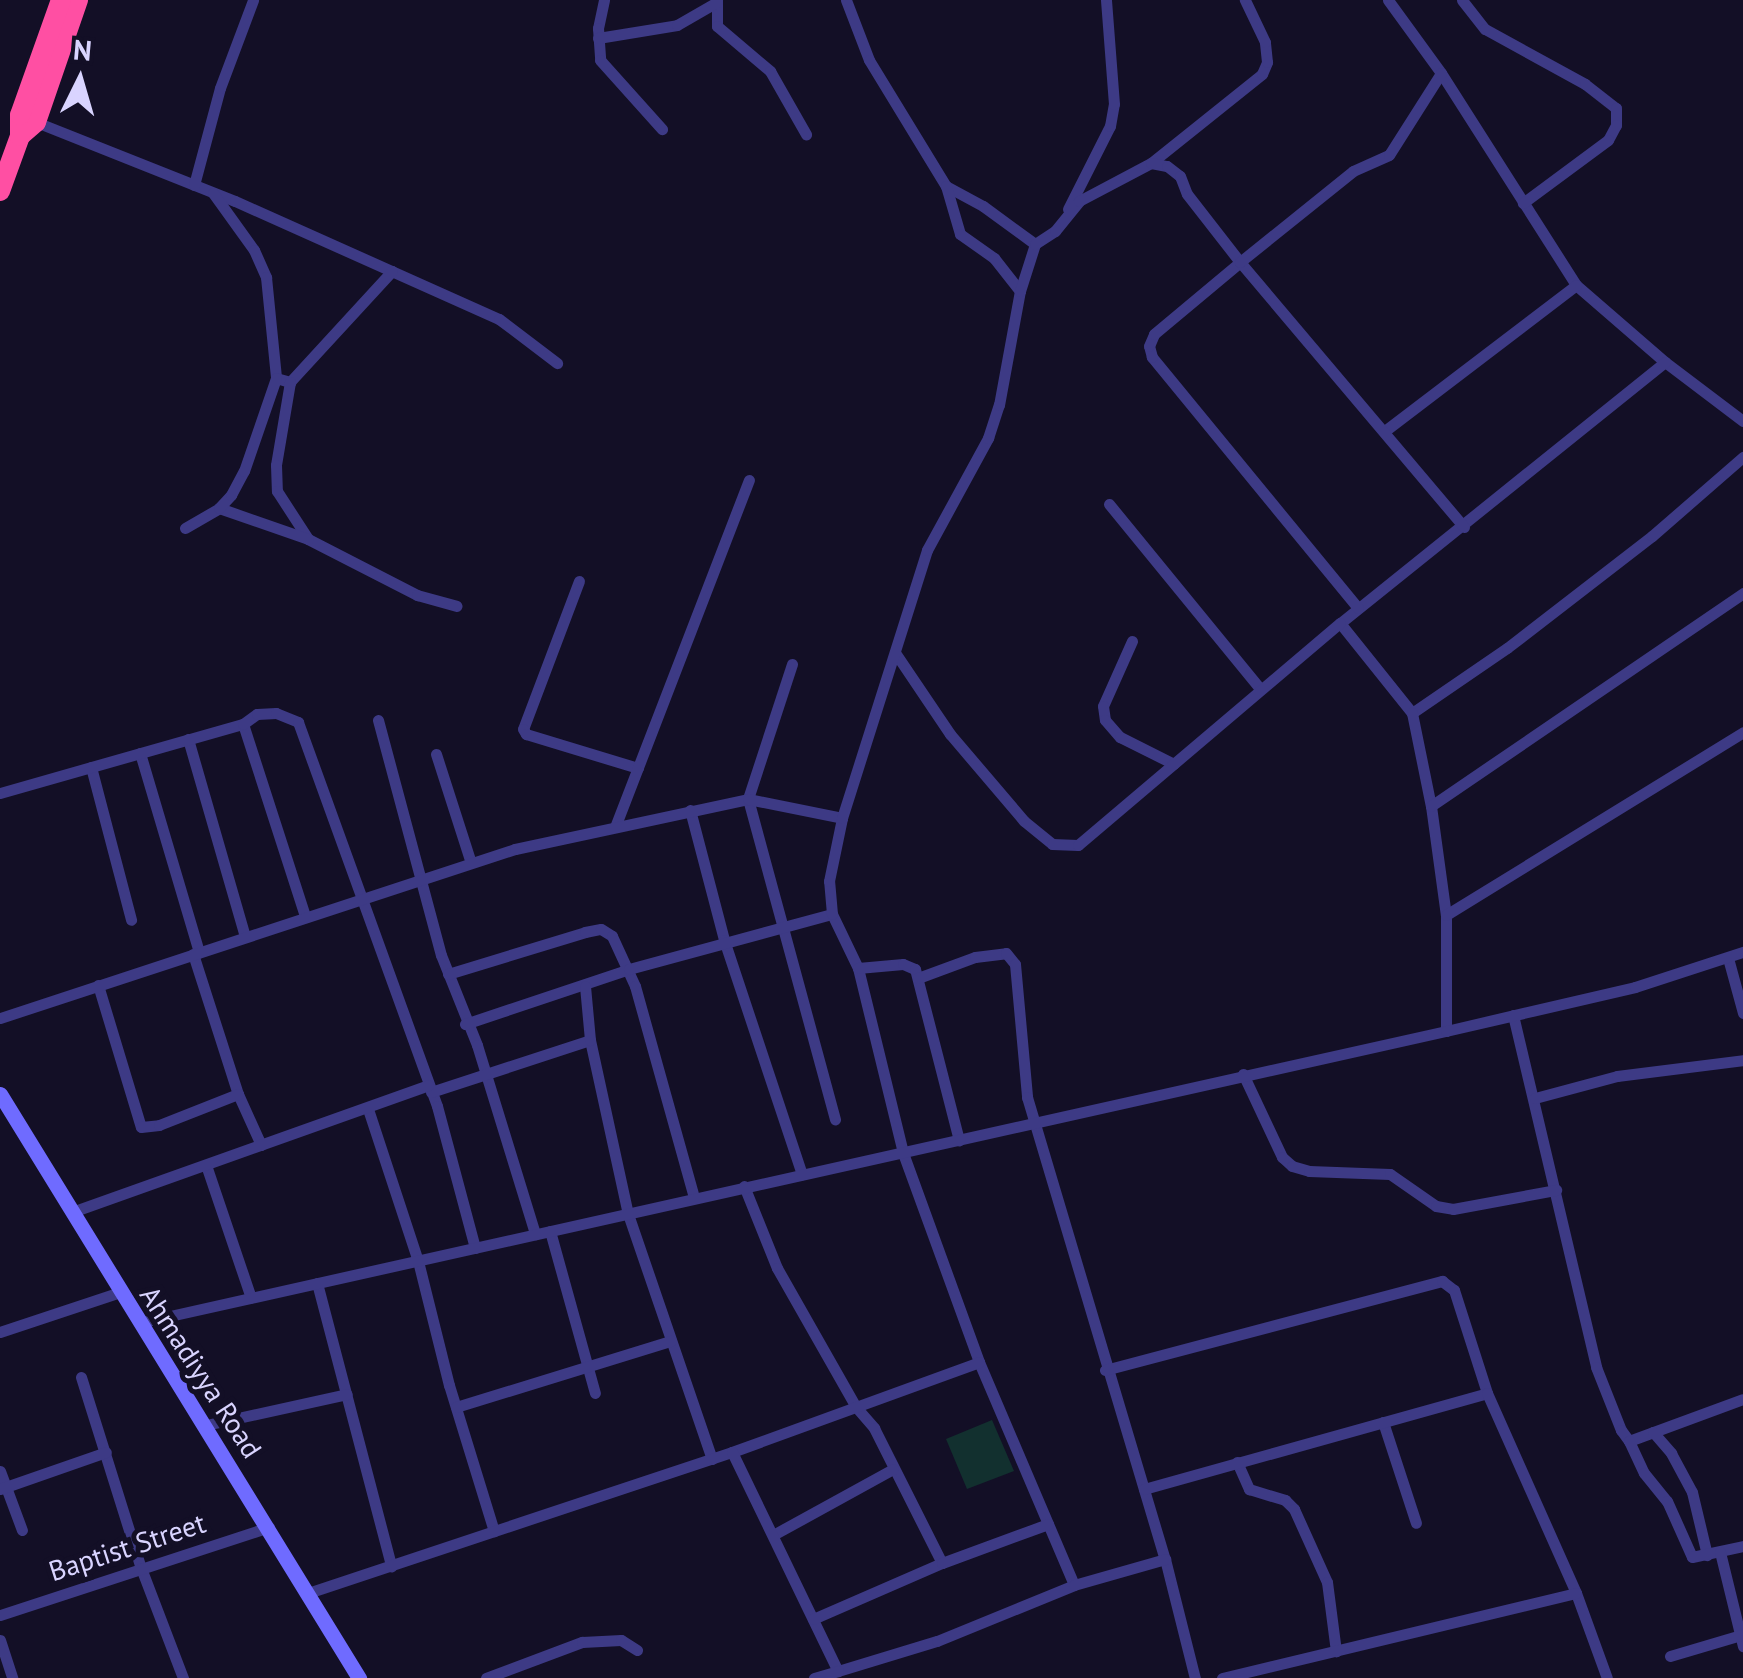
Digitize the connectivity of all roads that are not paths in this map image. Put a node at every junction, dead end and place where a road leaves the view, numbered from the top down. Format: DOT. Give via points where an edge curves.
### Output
graph roads {
  1 [pos="61,0"];
  2 [pos="78,0"];
  3 [pos="253,0"];
  4 [pos="604,0"];
  5 [pos="846,0"];
  6 [pos="1106,0"];
  7 [pos="1245,0"];
  8 [pos="1388,0"];
  9 [pos="1462,0"];
  10 [pos="717,1"];
  11 [pos="598,38"];
  12 [pos="1441,73"];
  13 [pos="662,129"];
  14 [pos="18,134"];
  15 [pos="806,134"];
  16 [pos="1151,163"];
  17 [pos="194,185"];
  18 [pos="946,186"];
  19 [pos="0,191"];
  20 [pos="213,192"];
  21 [pos="1523,204"];
  22 [pos="1062,222"];
  23 [pos="1035,244"];
  24 [pos="1240,262"];
  25 [pos="392,271"];
  26 [pos="1576,285"];
  27 [pos="1020,291"];
  28 [pos="557,362"];
  29 [pos="1665,362"];
  30 [pos="276,378"];
  31 [pos="290,382"];
  32 [pos="1743,421"];
  33 [pos="1386,430"];
  34 [pos="1743,458"];
  35 [pos="749,480"];
  36 [pos="1109,504"];
  37 [pos="219,508"];
  38 [pos="1464,527"];
  39 [pos="185,528"];
  40 [pos="308,538"];
  41 [pos="579,581"];
  42 [pos="1743,593"];
  43 [pos="457,606"];
  44 [pos="1358,608"];
  45 [pos="1340,622"];
  46 [pos="1132,641"];
  47 [pos="896,654"];
  48 [pos="792,664"];
  49 [pos="1259,688"];
  50 [pos="1412,713"];
  51 [pos="378,720"];
  52 [pos="243,724"];
  53 [pos="1743,732"];
  54 [pos="188,739"];
  55 [pos="140,753"];
  56 [pos="436,754"];
  57 [pos="1174,764"];
  58 [pos="92,767"];
  59 [pos="638,768"];
  60 [pos="0,793"];
  61 [pos="748,799"];
  62 [pos="1432,806"];
  63 [pos="690,810"];
  64 [pos="842,818"];
  65 [pos="615,826"];
  66 [pos="471,864"];
  67 [pos="420,880"];
  68 [pos="362,899"];
  69 [pos="832,914"];
  70 [pos="1446,915"];
  71 [pos="305,916"];
  72 [pos="131,920"];
  73 [pos="781,926"];
  74 [pos="245,937"];
  75 [pos="724,940"];
  76 [pos="1743,952"];
  77 [pos="196,953"];
  78 [pos="1728,958"];
  79 [pos="629,968"];
  80 [pos="858,968"];
  81 [pos="448,974"];
  82 [pos="918,978"];
  83 [pos="98,986"];
  84 [pos="585,986"];
  85 [pos="1743,1014"];
  86 [pos="1513,1015"];
  87 [pos="0,1018"];
  88 [pos="465,1024"];
  89 [pos="1446,1031"];
  90 [pos="590,1040"];
  91 [pos="1743,1060"];
  92 [pos="484,1073"];
  93 [pos="1243,1074"];
  94 [pos="430,1088"];
  95 [pos="0,1094"];
  96 [pos="238,1094"];
  97 [pos="1535,1098"];
  98 [pos="368,1109"];
  99 [pos="835,1119"];
  100 [pos="1038,1123"];
  101 [pos="959,1140"];
  102 [pos="260,1146"];
  103 [pos="903,1152"];
  104 [pos="206,1166"];
  105 [pos="802,1174"];
  106 [pos="744,1186"];
  107 [pos="1556,1190"];
  108 [pos="694,1197"];
  109 [pos="72,1212"];
  110 [pos="628,1214"];
  111 [pos="550,1231"];
  112 [pos="534,1234"];
  113 [pos="474,1248"];
  114 [pos="418,1260"];
  115 [pos="317,1283"];
  116 [pos="120,1292"];
  117 [pos="251,1298"];
  118 [pos="142,1322"];
  119 [pos="0,1332"];
  120 [pos="671,1341"];
  121 [pos="979,1362"];
  122 [pos="588,1366"];
  123 [pos="1106,1370"];
  124 [pos="80,1376"];
  125 [pos="595,1393"];
  126 [pos="1487,1393"];
  127 [pos="347,1394"];
  128 [pos="1743,1400"];
  129 [pos="456,1407"];
  130 [pos="856,1407"];
  131 [pos="1384,1422"];
  132 [pos="206,1425"];
  133 [pos="1653,1432"];
  134 [pos="1629,1442"];
  135 [pos="106,1452"];
  136 [pos="732,1452"];
  137 [pos="712,1458"];
  138 [pos="1236,1462"];
  139 [pos="893,1469"];
  140 [pos="0,1471"];
  141 [pos="2,1488"];
  142 [pos="1144,1488"];
  143 [pos="1416,1523"];
  144 [pos="1048,1524"];
  145 [pos="270,1526"];
  146 [pos="22,1530"];
  147 [pos="494,1531"];
  148 [pos="773,1535"];
  149 [pos="1743,1546"];
  150 [pos="1720,1552"];
  151 [pos="1706,1555"];
  152 [pos="1165,1559"];
  153 [pos="942,1562"];
  154 [pos="391,1566"];
  155 [pos="141,1568"];
  156 [pos="1074,1585"];
  157 [pos="1576,1593"];
  158 [pos="308,1594"];
  159 [pos="0,1615"];
  160 [pos="813,1619"];
  161 [pos="0,1640"];
  162 [pos="1742,1640"];
  163 [pos="637,1650"];
  164 [pos="1336,1651"];
  165 [pos="1670,1656"];
  166 [pos="838,1671"];
  167 [pos="12,1678"];
  168 [pos="184,1678"];
  169 [pos="359,1678"];
  170 [pos="486,1678"];
  171 [pos="814,1678"];
  172 [pos="1195,1678"];
  173 [pos="1222,1678"];
  174 [pos="1606,1678"];
  1 -- 14 [label="highway"];
  2 -- 14 [label="highway"];
  3 -- 17 [label="street"];
  4 -- 11 [label="street"];
  5 -- 18 [label="street" via="870,60"];
  6 -- 22 [label="street" via="1110,126"];
  7 -- 16 [label="street" via="1265,42 1262,74"];
  8 -- 12 [label="street"];
  9 -- 21 [label="street" via="1485,29 1616,108 1608,140"];
  10 -- 11 [label="street" via="678,25"];
  10 -- 15 [label="street" via="717,26 770,71"];
  11 -- 13 [label="street" via="605,69"];
  12 -- 21 [label="street"];
  12 -- 24 [label="street" via="1389,155 1354,171"];
  14 -- 17 [label="street"];
  14 -- 19 [label="highway"];
  16 -- 22 [label="street" via="1080,201"];
  16 -- 24 [label="street" via="1180,176"];
  17 -- 20 [label="street"];
  18 -- 23 [label="street"];
  18 -- 27 [label="street" via="960,234 994,258"];
  20 -- 25 [label="street"];
  20 -- 30 [label="street" via="266,277"];
  21 -- 26 [label="street"];
  22 -- 23 [label="street"];
  23 -- 27 [label="street"];
  24 -- 33 [label="street"];
  24 -- 44 [label="street" via="1154,334 1152,358"];
  25 -- 28 [label="street" via="518,329"];
  25 -- 31 [label="street"];
  26 -- 29 [label="street"];
  26 -- 33 [label="street"];
  27 -- 47 [label="street" via="988,438 927,550"];
  29 -- 32 [label="street"];
  29 -- 38 [label="street"];
  30 -- 31 [label="street"];
  30 -- 37 [label="street" via="244,471"];
  31 -- 40 [label="street" via="277,491"];
  33 -- 38 [label="street"];
  34 -- 50 [label="street" via="1536,625"];
  35 -- 59 [label="street"];
  36 -- 49 [label="street"];
  37 -- 39 [label="street"];
  37 -- 40 [label="street"];
  38 -- 44 [label="street"];
  40 -- 43 [label="street" via="417,595"];
  41 -- 59 [label="street" via="523,730"];
  42 -- 62 [label="street"];
  44 -- 45 [label="street"];
  45 -- 49 [label="street"];
  45 -- 50 [label="street"];
  46 -- 57 [label="street" via="1103,706 1105,720 1120,737"];
  47 -- 57 [label="street" via="950,734 1052,844 1078,845"];
  47 -- 64 [label="street"];
  48 -- 61 [label="street"];
  49 -- 57 [label="street"];
  50 -- 62 [label="street"];
  51 -- 67 [label="street"];
  52 -- 54 [label="street"];
  52 -- 68 [label="street" via="268,712 298,722"];
  52 -- 71 [label="street"];
  53 -- 70 [label="street"];
  54 -- 55 [label="street"];
  54 -- 74 [label="street"];
  55 -- 58 [label="street"];
  55 -- 77 [label="street"];
  56 -- 66 [label="street"];
  58 -- 60 [label="street"];
  58 -- 72 [label="street"];
  59 -- 65 [label="street"];
  61 -- 63 [label="street"];
  61 -- 64 [label="street"];
  61 -- 73 [label="street"];
  62 -- 70 [label="street"];
  63 -- 65 [label="street"];
  63 -- 75 [label="street"];
  64 -- 69 [label="street" via="829,881"];
  65 -- 66 [label="street"];
  66 -- 67 [label="street"];
  67 -- 68 [label="street"];
  67 -- 81 [label="street"];
  68 -- 71 [label="street"];
  68 -- 94 [label="street"];
  69 -- 73 [label="street"];
  69 -- 80 [label="street"];
  70 -- 89 [label="street"];
  71 -- 74 [label="street"];
  73 -- 75 [label="street"];
  73 -- 99 [label="street"];
  74 -- 77 [label="street"];
  75 -- 79 [label="street"];
  75 -- 105 [label="street"];
  76 -- 78 [label="street"];
  77 -- 83 [label="street"];
  77 -- 96 [label="street"];
  78 -- 85 [label="street"];
  78 -- 86 [label="street"];
  79 -- 81 [label="street" via="601,929"];
  79 -- 84 [label="street"];
  79 -- 108 [label="street"];
  80 -- 82 [label="street" via="904,964"];
  80 -- 103 [label="street"];
  81 -- 88 [label="street"];
  82 -- 100 [label="street" via="975,957 1012,957 1025,1084"];
  82 -- 101 [label="street"];
  83 -- 87 [label="street"];
  83 -- 96 [label="street" via="142,1127"];
  84 -- 88 [label="street"];
  84 -- 90 [label="street"];
  86 -- 89 [label="street"];
  86 -- 97 [label="street"];
  88 -- 92 [label="street"];
  89 -- 93 [label="street"];
  90 -- 92 [label="street"];
  90 -- 110 [label="street"];
  91 -- 97 [label="street" via="1617,1076"];
  92 -- 94 [label="street"];
  92 -- 112 [label="street"];
  93 -- 100 [label="street"];
  93 -- 107 [label="street" via="1292,1166 1390,1174 1436,1206 1454,1209"];
  94 -- 98 [label="street"];
  94 -- 113 [label="street"];
  95 -- 109 [label="street, Ahmadiyya Road"];
  96 -- 102 [label="street"];
  97 -- 107 [label="street"];
  98 -- 102 [label="street"];
  98 -- 114 [label="street"];
  100 -- 101 [label="street"];
  100 -- 123 [label="street"];
  101 -- 103 [label="street"];
  102 -- 104 [label="street"];
  103 -- 105 [label="street"];
  103 -- 121 [label="street"];
  104 -- 109 [label="street"];
  104 -- 117 [label="street"];
  105 -- 106 [label="street"];
  106 -- 108 [label="street"];
  106 -- 130 [label="street" via="777,1268"];
  107 -- 134 [label="street" via="1596,1367"];
  108 -- 110 [label="street"];
  109 -- 116 [label="street, Ahmadiyya Road"];
  110 -- 111 [label="street"];
  110 -- 120 [label="street"];
  111 -- 112 [label="street"];
  111 -- 122 [label="street"];
  112 -- 113 [label="street"];
  113 -- 114 [label="street"];
  114 -- 115 [label="street"];
  114 -- 129 [label="street"];
  115 -- 117 [label="street"];
  115 -- 127 [label="street"];
  116 -- 118 [label="street, Ahmadiyya Road"];
  116 -- 119 [label="street"];
  117 -- 118 [label="street"];
  118 -- 132 [label="street, Ahmadiyya Road"];
  120 -- 122 [label="street"];
  120 -- 137 [label="street"];
  121 -- 130 [label="street"];
  121 -- 144 [label="street"];
  122 -- 125 [label="street"];
  122 -- 129 [label="street"];
  123 -- 126 [label="street" via="1442,1282 1454,1290"];
  123 -- 142 [label="street"];
  124 -- 135 [label="street"];
  126 -- 131 [label="street"];
  126 -- 157 [label="street"];
  127 -- 132 [label="street"];
  127 -- 154 [label="street"];
  128 -- 133 [label="street"];
  129 -- 147 [label="street"];
  130 -- 136 [label="street"];
  130 -- 139 [label="street"];
  131 -- 138 [label="street"];
  131 -- 143 [label="street"];
  132 -- 145 [label="street, Ahmadiyya Road"];
  133 -- 134 [label="street"];
  133 -- 151 [label="street" via="1692,1492"];
  134 -- 151 [label="street" via="1692,1557"];
  135 -- 141 [label="street"];
  135 -- 155 [label="street"];
  136 -- 137 [label="street"];
  136 -- 148 [label="street"];
  137 -- 147 [label="street"];
  138 -- 142 [label="street"];
  138 -- 164 [label="street" via="1249,1489 1294,1509 1327,1582"];
  139 -- 148 [label="street"];
  139 -- 153 [label="street"];
  140 -- 141 [label="street"];
  141 -- 146 [label="street"];
  142 -- 152 [label="street"];
  144 -- 153 [label="street"];
  144 -- 156 [label="street"];
  145 -- 155 [label="street, Baptist Street"];
  145 -- 158 [label="street, Ahmadiyya Road"];
  147 -- 154 [label="street"];
  148 -- 160 [label="street"];
  149 -- 150 [label="street"];
  150 -- 151 [label="street"];
  150 -- 162 [label="street"];
  152 -- 156 [label="street"];
  152 -- 172 [label="street"];
  153 -- 160 [label="street"];
  154 -- 158 [label="street"];
  155 -- 159 [label="street, Baptist Street"];
  155 -- 168 [label="street"];
  156 -- 166 [label="street" via="938,1641"];
  157 -- 164 [label="street"];
  157 -- 174 [label="street"];
  158 -- 169 [label="street, Ahmadiyya Road"];
  160 -- 166 [label="street"];
  161 -- 167 [label="street"];
  162 -- 165 [label="street"];
  163 -- 170 [label="street" via="621,1640 582,1642"];
  164 -- 173 [label="street"];
  166 -- 171 [label="street"];
}
